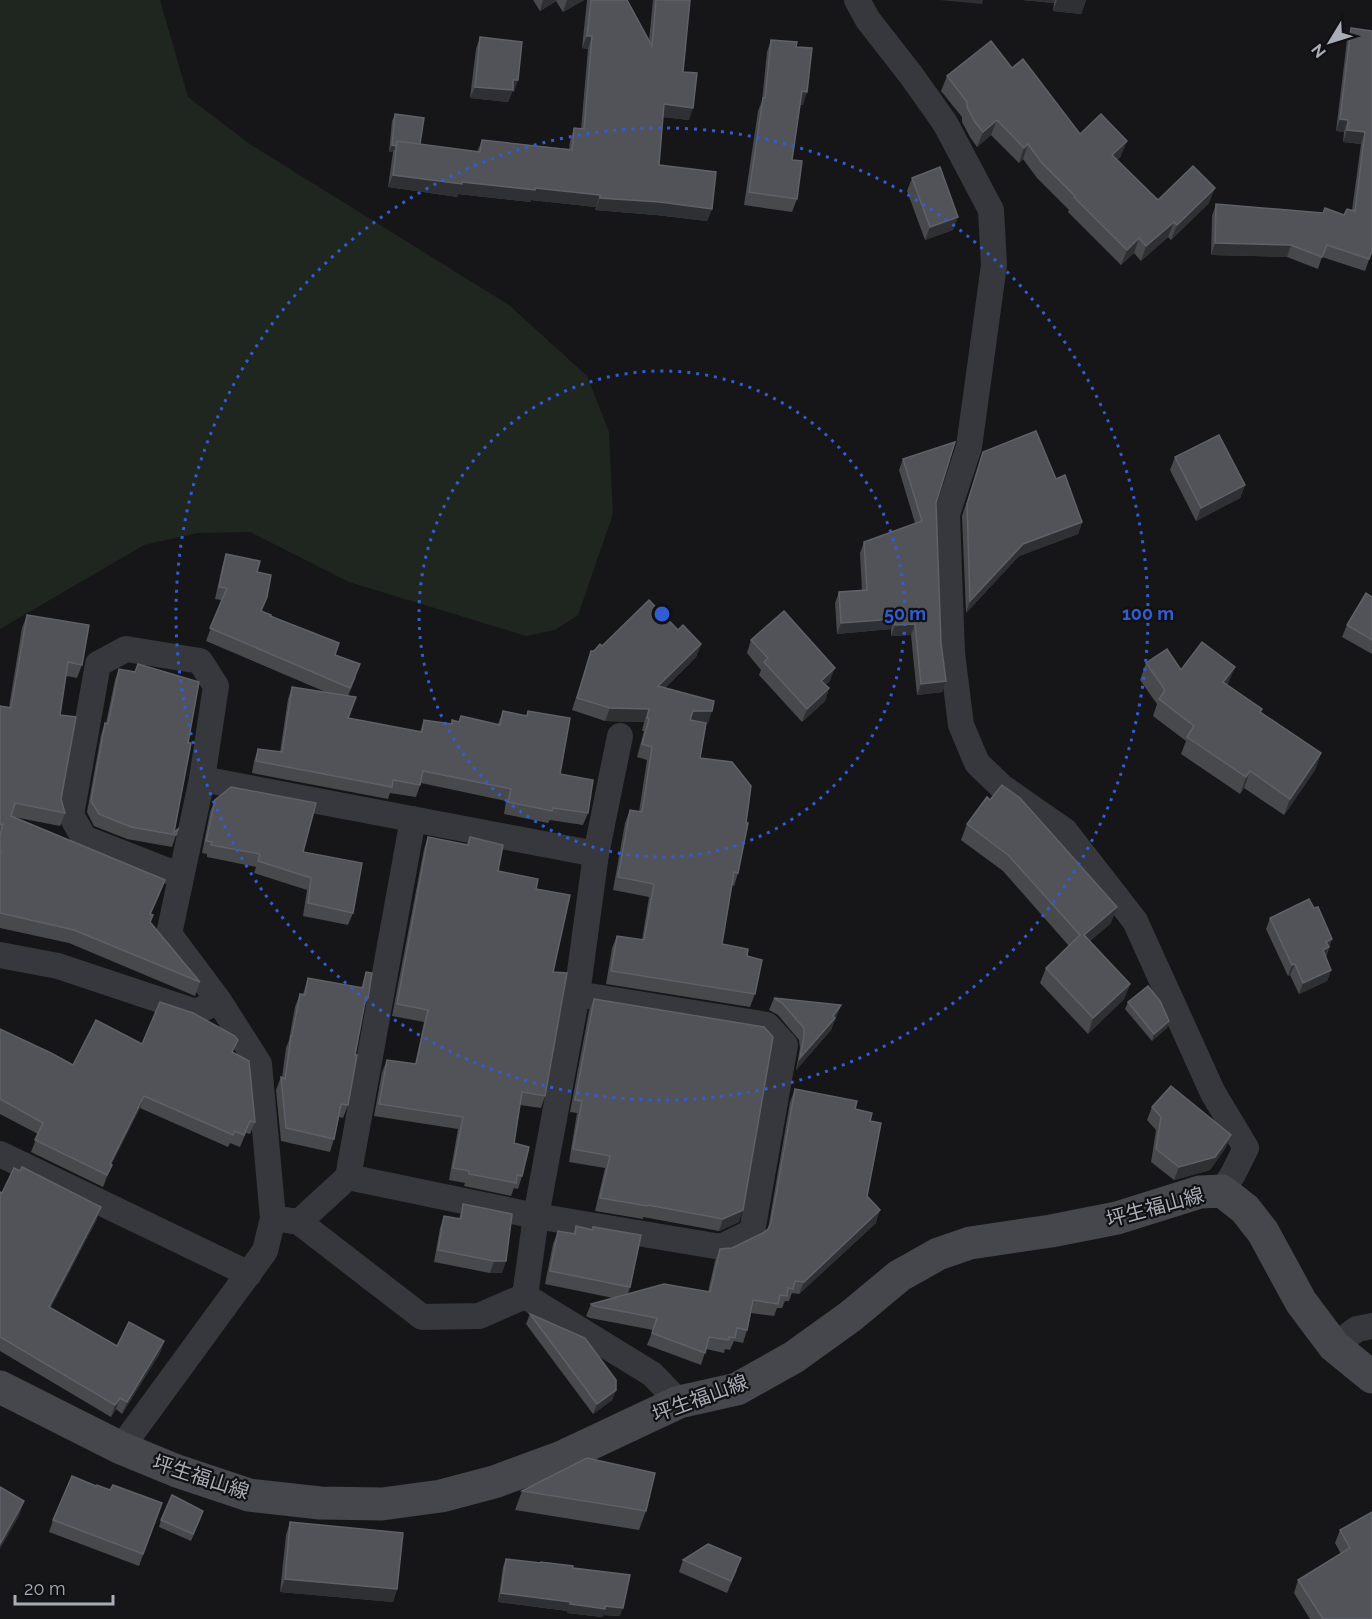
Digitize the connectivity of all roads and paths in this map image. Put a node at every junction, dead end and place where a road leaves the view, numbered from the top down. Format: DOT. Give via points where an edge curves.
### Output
graph roads {
  1 [pos="857,0"];
  2 [pos="620,736"];
  3 [pos="202,779"];
  4 [pos="414,819"];
  5 [pos="596,854"];
  6 [pos="181,876"];
  7 [pos="0,955"];
  8 [pos="577,994"];
  9 [pos="219,1001"];
  10 [pos="0,1154"];
  11 [pos="348,1177"];
  12 [pos="1222,1191"];
  13 [pos="536,1215"];
  14 [pos="273,1218"];
  15 [pos="299,1222"];
  16 [pos="249,1274"];
  17 [pos="525,1296"];
  18 [pos="1372,1326"];
  19 [pos="1334,1346"];
  20 [pos="1372,1377"];
  21 [pos="0,1387"];
  22 [pos="678,1402"];
  23 [pos="121,1449"];
  1 -- 12 [label="street" via="945,123 991,210 994,265 969,447 947,514 952,653 961,726 977,763 1002,787 1065,831 1136,921 1213,1093 1246,1148"];
  2 -- 5 [label="street"];
  3 -- 4 [label="street"];
  3 -- 6 [label="street"];
  3 -- 6 [label="street" via="216,686 200,661 126,649 98,664 71,815 84,838"];
  4 -- 5 [label="street"];
  4 -- 11 [label="street"];
  5 -- 8 [label="street"];
  6 -- 9 [label="street" via="169,934"];
  7 -- 9 [label="street" via="58,966 196,1012"];
  8 -- 13 [label="street"];
  8 -- 13 [label="street" via="767,1025 785,1045 752,1232 721,1246"];
  9 -- 14 [label="street" via="259,1064"];
  10 -- 16 [label="street"];
  11 -- 13 [label="street"];
  11 -- 15 [label="street"];
  12 -- 19 [label="main road, 坪生福山線" via="1245,1209 1263,1232 1301,1302"];
  12 -- 22 [label="main road, 坪生福山線" via="1200,1192 1118,1218 970,1243 938,1254 899,1276 794,1357 737,1389"];
  13 -- 17 [label="street"];
  14 -- 15 [label="street"];
  14 -- 16 [label="street" via="266,1251"];
  15 -- 17 [label="street" via="422,1317 479,1316"];
  16 -- 23 [label="street"];
  17 -- 22 [label="street" via="652,1374"];
  18 -- 19 [label="street" via="1357,1329"];
  19 -- 20 [label="main road, 坪生福山線"];
  21 -- 23 [label="main road, 坪生福山線"];
  22 -- 23 [label="main road, 坪生福山線" via="562,1457 494,1482 441,1496 382,1504 320,1503 249,1495"];
}
